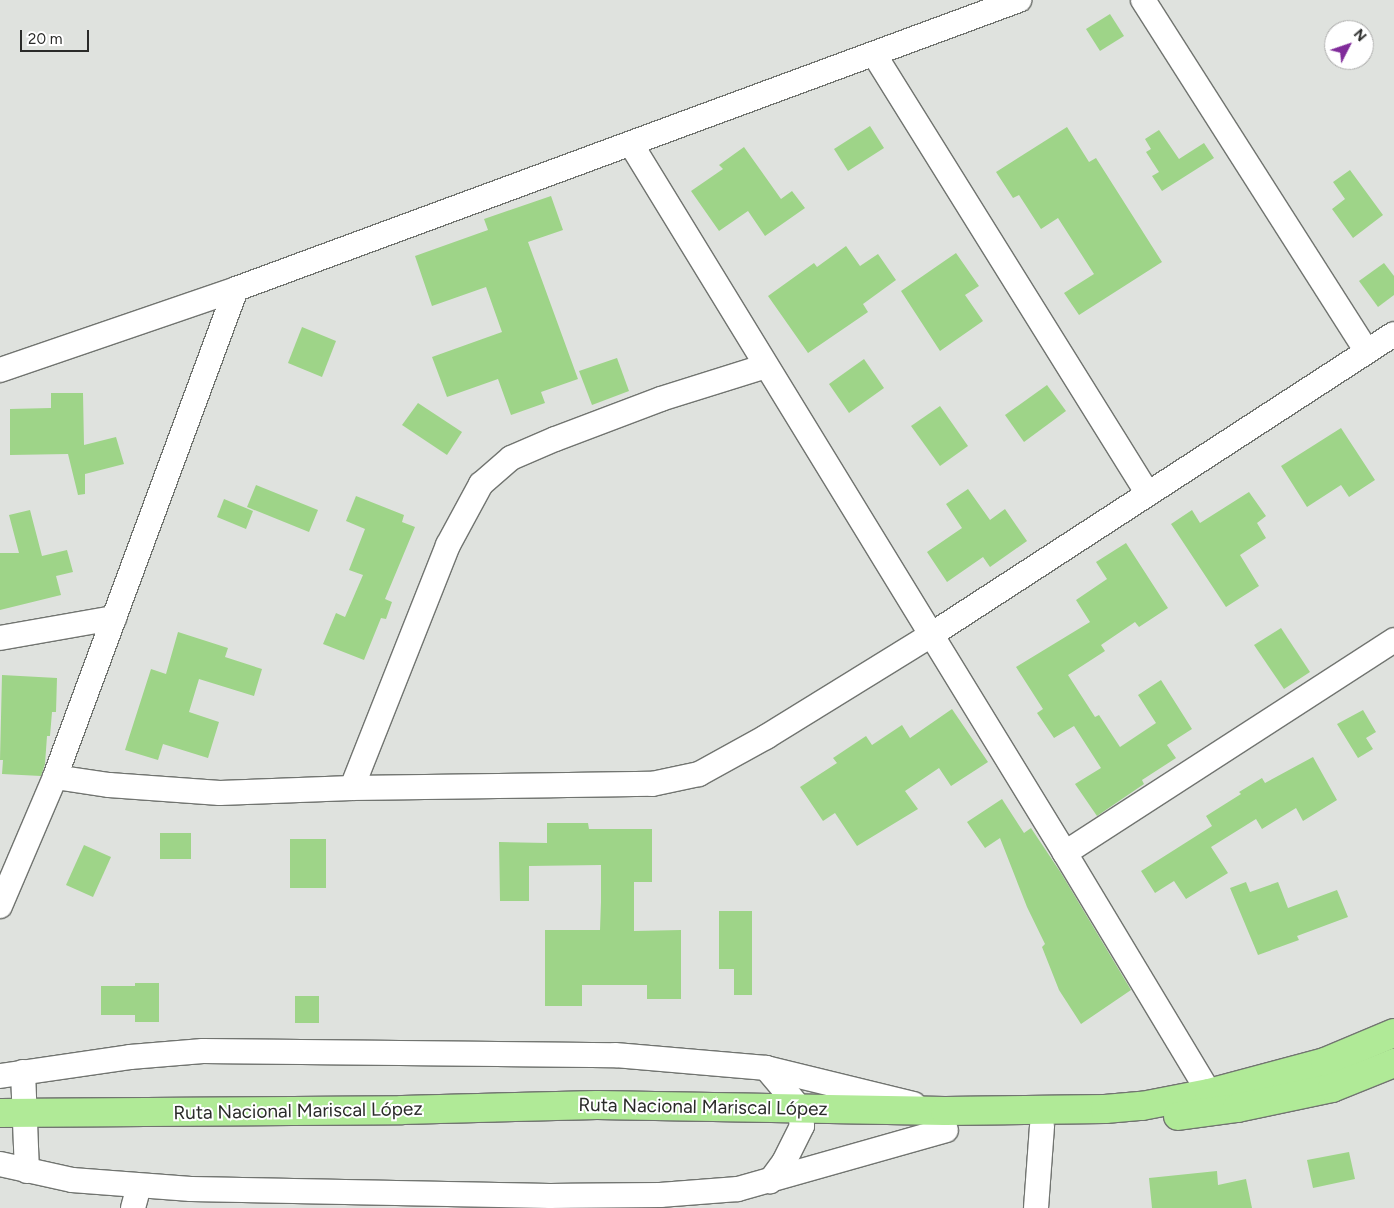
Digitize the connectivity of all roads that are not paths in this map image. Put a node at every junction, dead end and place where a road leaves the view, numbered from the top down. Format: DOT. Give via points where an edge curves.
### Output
graph roads {
  1 [pos="1019,0"];
  2 [pos="1143,0"];
  3 [pos="874,54"];
  4 [pos="632,144"];
  5 [pos="236,289"];
  6 [pos="1394,334"];
  7 [pos="1367,352"];
  8 [pos="766,366"];
  9 [pos="0,370"];
  10 [pos="1148,494"];
  11 [pos="114,618"];
  12 [pos="931,635"];
  13 [pos="0,638"];
  14 [pos="1394,640"];
  15 [pos="55,777"];
  16 [pos="352,788"];
  17 [pos="1066,853"];
  18 [pos="0,906"];
  19 [pos="1394,1033"];
  20 [pos="1394,1063"];
  21 [pos="766,1068"];
  22 [pos="23,1072"];
  23 [pos="0,1076"];
  24 [pos="1209,1093"];
  25 [pos="800,1117"];
  26 [pos="945,1121"];
  27 [pos="13,1122"];
  28 [pos="1042,1126"];
  29 [pos="0,1164"];
  30 [pos="27,1171"];
  31 [pos="770,1181"];
  32 [pos="136,1197"];
  33 [pos="550,1202"];
  34 [pos="1036,1208"];
  1 -- 3 [label="street"];
  2 -- 7 [label="street"];
  3 -- 4 [label="street"];
  3 -- 10 [label="street"];
  4 -- 5 [label="street"];
  4 -- 8 [label="street"];
  5 -- 9 [label="street"];
  5 -- 11 [label="street"];
  6 -- 7 [label="street"];
  7 -- 10 [label="street"];
  8 -- 12 [label="street"];
  8 -- 16 [label="street" via="661,399 554,439 511,458 481,484 448,545"];
  10 -- 12 [label="street"];
  11 -- 13 [label="street"];
  11 -- 15 [label="street"];
  12 -- 16 [label="street" via="766,737 699,774 652,784"];
  12 -- 17 [label="street"];
  14 -- 17 [label="street"];
  15 -- 16 [label="street" via="109,785 220,793"];
  15 -- 18 [label="street"];
  17 -- 24 [label="street"];
  19 -- 24 [label="highway, Ruta Nacional Mariscal López" via="1325,1062"];
  20 -- 28 [label="highway, Ruta Nacional Mariscal López" via="1332,1088 1237,1108 1148,1120"];
  21 -- 22 [label="street" via="615,1055 203,1051"];
  21 -- 25 [label="street"];
  21 -- 26 [label="street"];
  22 -- 23 [label="street"];
  22 -- 27 [label="street"];
  24 -- 26 [label="highway, Ruta Nacional Mariscal López" via="1142,1106"];
  25 -- 26 [label="highway, Ruta Nacional Mariscal López"];
  25 -- 27 [label="highway, Ruta Nacional Mariscal López" via="403,1129"];
  25 -- 31 [label="street" via="784,1162"];
  26 -- 28 [label="highway, Ruta Nacional Mariscal López"];
  26 -- 31 [label="street"];
  27 -- 30 [label="street"];
  28 -- 34 [label="street"];
  29 -- 30 [label="street"];
  30 -- 32 [label="street"];
  31 -- 33 [label="street" via="738,1189"];
  32 -- 33 [label="street" via="191,1189"];
}
